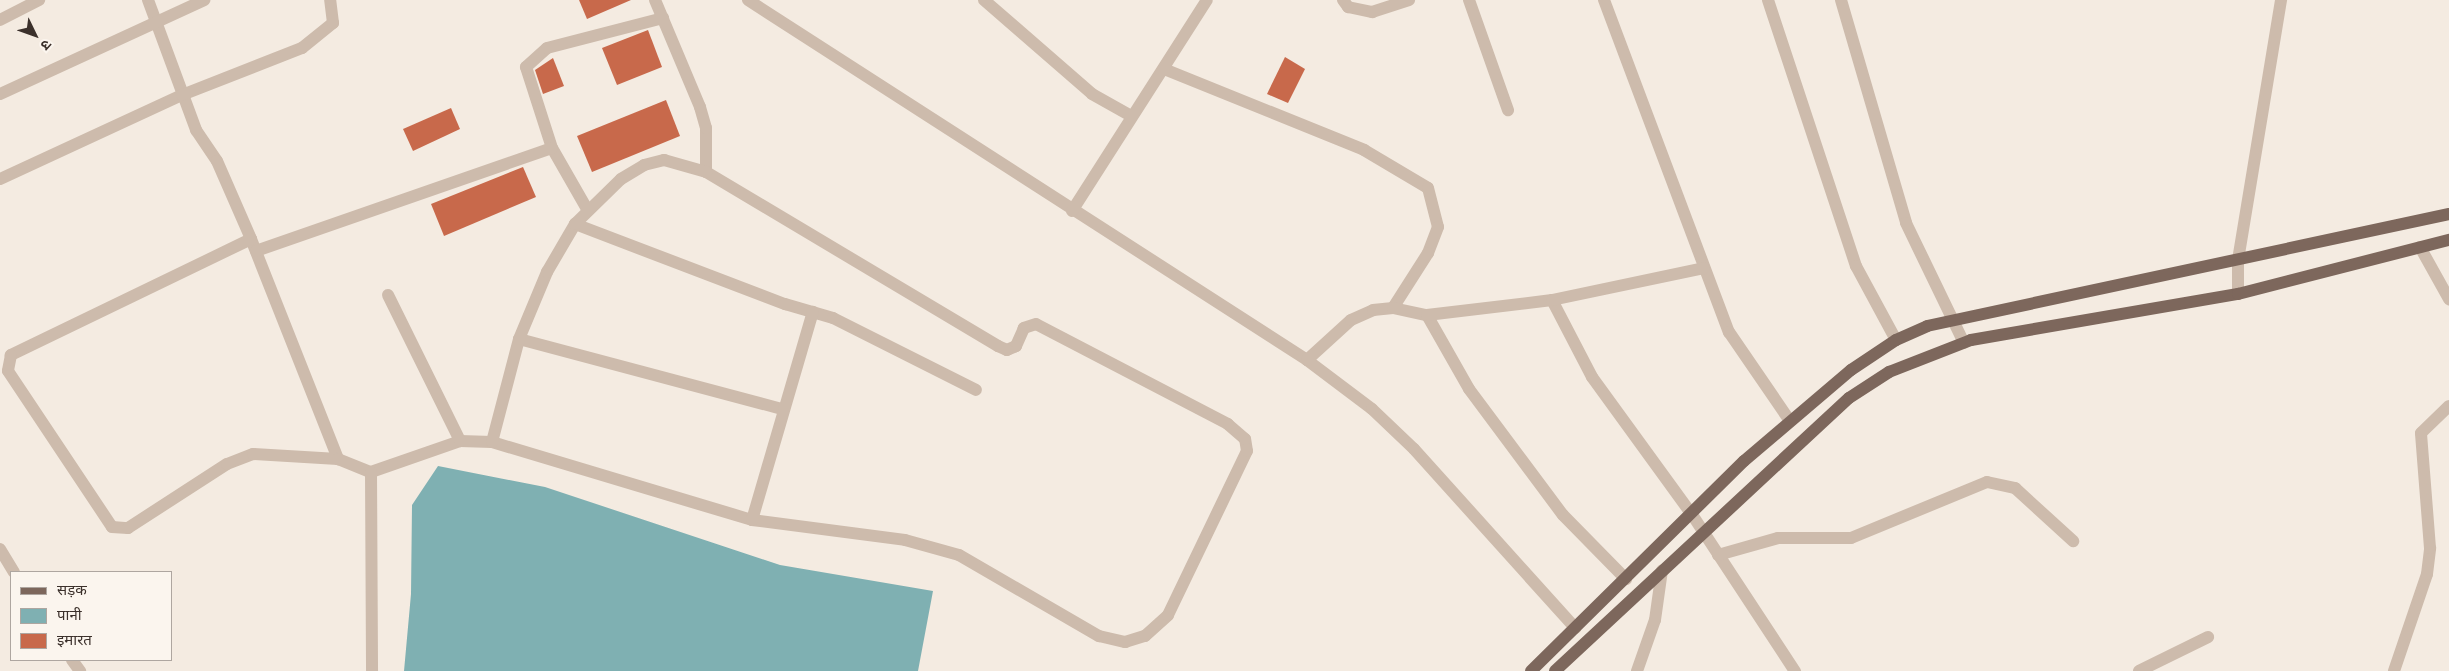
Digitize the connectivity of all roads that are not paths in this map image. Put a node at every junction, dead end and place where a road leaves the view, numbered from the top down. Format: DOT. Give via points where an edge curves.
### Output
graph roads {
  1 [pos="39,0"];
  2 [pos="148,0"];
  3 [pos="204,0"];
  4 [pos="330,0"];
  5 [pos="655,0"];
  6 [pos="748,0"];
  7 [pos="984,0"];
  8 [pos="1207,0"];
  9 [pos="1344,0"];
  10 [pos="1409,0"];
  11 [pos="1469,0"];
  12 [pos="1604,0"];
  13 [pos="1768,0"];
  14 [pos="1842,0"];
  15 [pos="2281,0"];
  16 [pos="663,18"];
  17 [pos="0,20"];
  18 [pos="157,21"];
  19 [pos="1164,69"];
  20 [pos="0,94"];
  21 [pos="182,95"];
  22 [pos="1508,110"];
  23 [pos="1131,116"];
  24 [pos="552,148"];
  25 [pos="706,172"];
  26 [pos="0,179"];
  27 [pos="587,209"];
  28 [pos="1072,211"];
  29 [pos="2449,214"];
  30 [pos="575,224"];
  31 [pos="2449,240"];
  32 [pos="253,245"];
  33 [pos="2420,247"];
  34 [pos="2238,260"];
  35 [pos="1704,268"];
  36 [pos="2238,294"];
  37 [pos="388,295"];
  38 [pos="2449,299"];
  39 [pos="1552,300"];
  40 [pos="1393,308"];
  41 [pos="813,312"];
  42 [pos="1427,315"];
  43 [pos="1953,321"];
  44 [pos="519,339"];
  45 [pos="1896,340"];
  46 [pos="1964,343"];
  47 [pos="1307,360"];
  48 [pos="976,390"];
  49 [pos="2449,406"];
  50 [pos="782,409"];
  51 [pos="1790,421"];
  52 [pos="460,441"];
  53 [pos="492,442"];
  54 [pos="338,459"];
  55 [pos="371,472"];
  56 [pos="1693,516"];
  57 [pos="752,520"];
  58 [pos="1702,532"];
  59 [pos="2073,541"];
  60 [pos="0,549"];
  61 [pos="1718,555"];
  62 [pos="1662,570"];
  63 [pos="13,571"];
  64 [pos="1626,579"];
  65 [pos="1576,628"];
  66 [pos="2208,637"];
  67 [pos="372,671"];
  68 [pos="1531,671"];
  69 [pos="1555,671"];
  70 [pos="1637,671"];
  71 [pos="1795,671"];
  72 [pos="2139,671"];
  73 [pos="2394,671"];
  1 -- 17 [label="street"];
  2 -- 18 [label="street"];
  3 -- 18 [label="street"];
  4 -- 21 [label="street" via="333,23 302,48"];
  5 -- 16 [label="street"];
  6 -- 28 [label="street"];
  7 -- 23 [label="street" via="1092,94"];
  8 -- 19 [label="street"];
  9 -- 10 [label="street" via="1348,7 1372,12"];
  11 -- 22 [label="street"];
  12 -- 35 [label="street"];
  13 -- 45 [label="street" via="1856,266"];
  14 -- 43 [label="street" via="1906,223"];
  15 -- 34 [label="street"];
  16 -- 24 [label="street" via="547,48 526,67"];
  16 -- 25 [label="street" via="706,128"];
  18 -- 20 [label="street"];
  18 -- 21 [label="street"];
  19 -- 23 [label="street"];
  19 -- 40 [label="street" via="1364,150 1428,188 1438,227 1428,253"];
  21 -- 26 [label="street"];
  21 -- 32 [label="street"];
  23 -- 28 [label="street"];
  24 -- 27 [label="street"];
  24 -- 32 [label="street"];
  25 -- 27 [label="street" via="664,160 644,165"];
  25 -- 57 [label="street" via="998,346 1007,350 1016,346 1024,328 1036,324 1228,424 1245,439 1247,451 1168,615 1145,636 1124,642 1099,636 959,555 905,540"];
  27 -- 30 [label="street"];
  28 -- 47 [label="street"];
  29 -- 34 [label="main road"];
  30 -- 41 [label="street"];
  30 -- 44 [label="street" via="548,272"];
  31 -- 33 [label="main road"];
  32 -- 54 [label="street"];
  32 -- 54 [label="street" via="21,347 11,354 8,371 106,523 117,529 128,528 227,464 253,454"];
  33 -- 36 [label="main road"];
  33 -- 38 [label="street"];
  34 -- 36 [label="street"];
  34 -- 43 [label="main road"];
  35 -- 39 [label="street"];
  35 -- 51 [label="street" via="1729,332"];
  36 -- 46 [label="main road"];
  37 -- 52 [label="street"];
  39 -- 42 [label="street"];
  39 -- 56 [label="street" via="1592,377"];
  40 -- 42 [label="street"];
  40 -- 47 [label="street" via="1373,310 1351,320"];
  41 -- 48 [label="street"];
  41 -- 50 [label="street"];
  42 -- 64 [label="street" via="1469,389 1557,508"];
  43 -- 45 [label="main road"];
  43 -- 46 [label="street"];
  44 -- 50 [label="street"];
  44 -- 53 [label="street"];
  45 -- 51 [label="main road" via="1850,370"];
  46 -- 58 [label="main road" via="1889,372 1849,398"];
  47 -- 65 [label="street" via="1372,409 1414,448"];
  49 -- 73 [label="street" via="2422,433 2429,557 2422,597"];
  50 -- 57 [label="street"];
  51 -- 56 [label="main road"];
  52 -- 53 [label="street"];
  52 -- 55 [label="street"];
  53 -- 57 [label="street"];
  54 -- 55 [label="street"];
  55 -- 67 [label="street"];
  56 -- 58 [label="street"];
  56 -- 64 [label="main road"];
  58 -- 61 [label="street"];
  58 -- 62 [label="main road"];
  59 -- 61 [label="street" via="2015,488 1987,482 1851,538 1778,538"];
  60 -- 63 [label="street"];
  61 -- 71 [label="street"];
  62 -- 69 [label="main road"];
  62 -- 70 [label="street" via="1655,620"];
  64 -- 65 [label="main road"];
  65 -- 68 [label="main road"];
  66 -- 72 [label="street"];
}
